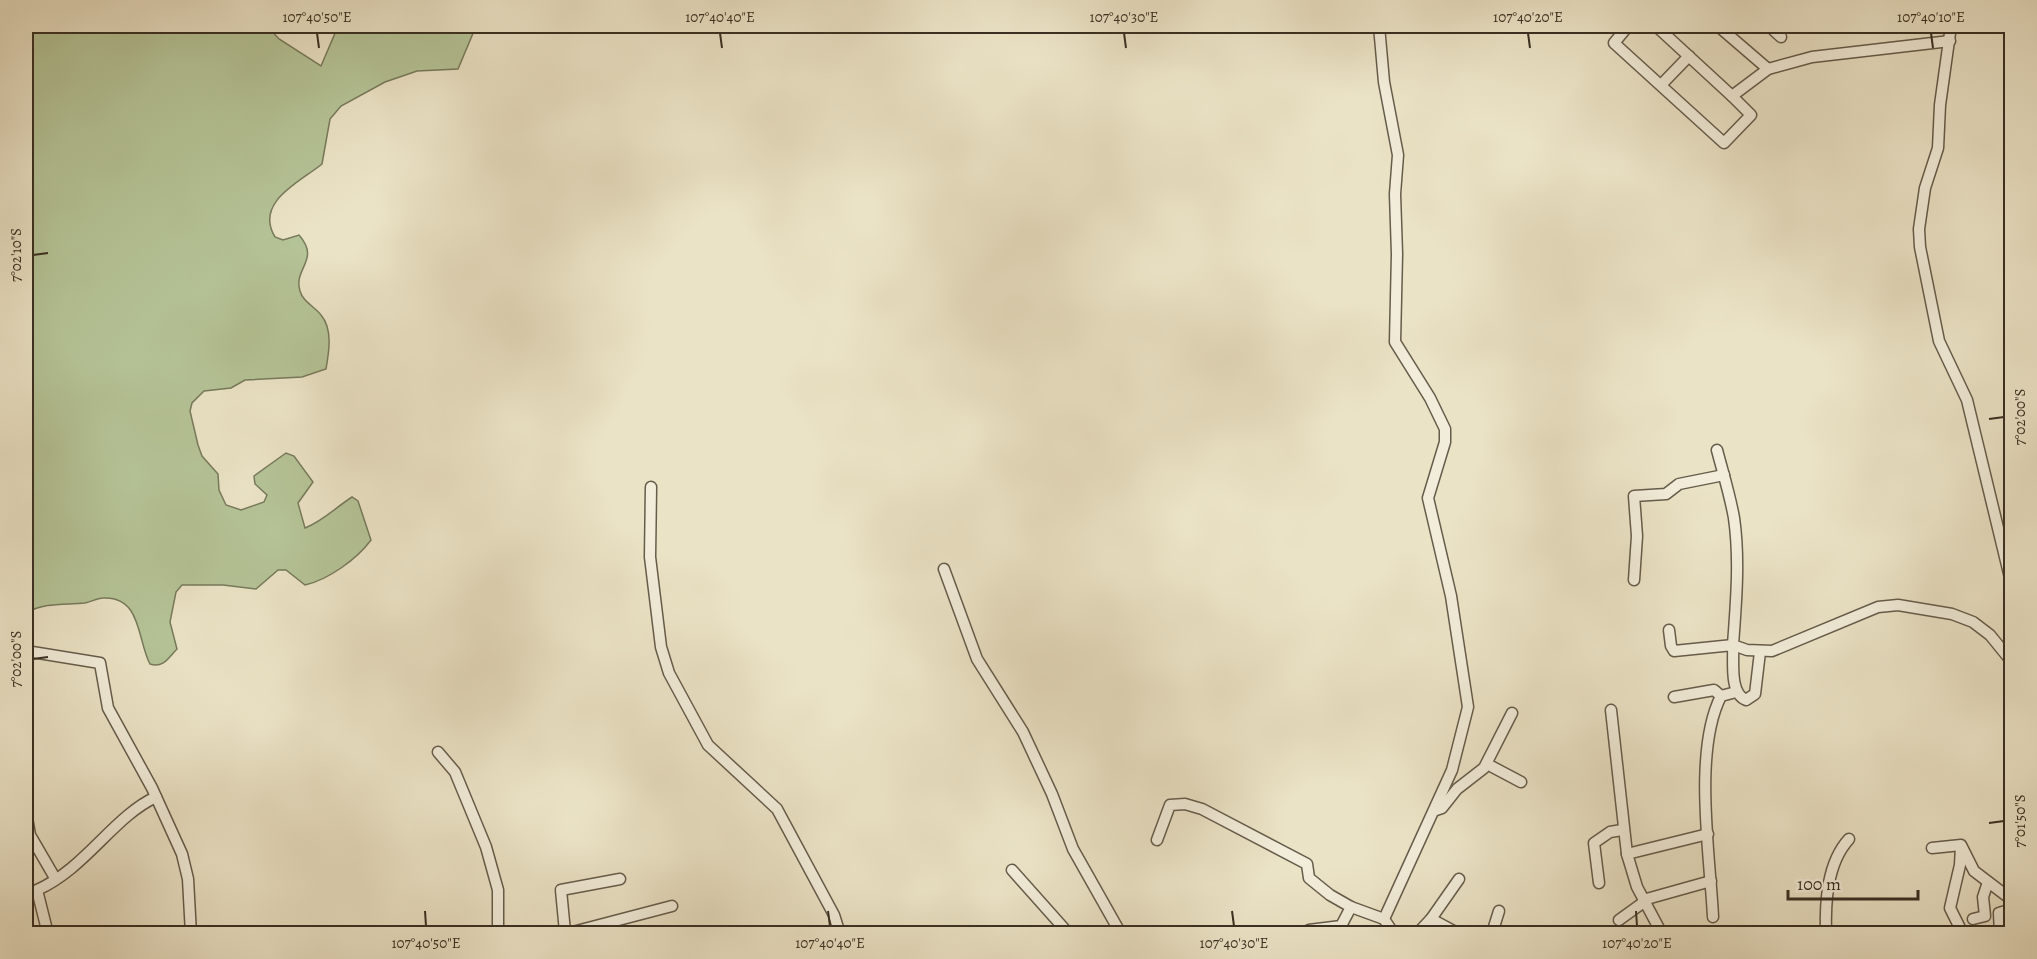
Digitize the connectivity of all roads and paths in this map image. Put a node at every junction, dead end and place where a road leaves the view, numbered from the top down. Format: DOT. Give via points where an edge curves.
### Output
graph roads {
  1 [pos="1379,26"];
  2 [pos="1628,26"];
  3 [pos="1656,26"];
  4 [pos="1718,26"];
  5 [pos="1769,26"];
  6 [pos="1951,26"];
  7 [pos="1781,37"];
  8 [pos="1950,41"];
  9 [pos="1689,56"];
  10 [pos="1768,69"];
  11 [pos="1661,85"];
  12 [pos="1732,96"];
  13 [pos="1717,450"];
  14 [pos="1724,475"];
  15 [pos="651,487"];
  16 [pos="944,569"];
  17 [pos="1634,580"];
  18 [pos="2012,586"];
  19 [pos="1669,630"];
  20 [pos="1733,645"];
  21 [pos="26,651"];
  22 [pos="1760,652"];
  23 [pos="2012,662"];
  24 [pos="1736,692"];
  25 [pos="1721,696"];
  26 [pos="1674,697"];
  27 [pos="1611,710"];
  28 [pos="1512,713"];
  29 [pos="438,752"];
  30 [pos="1487,765"];
  31 [pos="1521,782"];
  32 [pos="156,796"];
  33 [pos="1435,810"];
  34 [pos="26,812"];
  35 [pos="1622,830"];
  36 [pos="1708,834"];
  37 [pos="1849,838"];
  38 [pos="1157,840"];
  39 [pos="1961,845"];
  40 [pos="1932,848"];
  41 [pos="1627,854"];
  42 [pos="1012,870"];
  43 [pos="56,878"];
  44 [pos="620,879"];
  45 [pos="1459,879"];
  46 [pos="1711,880"];
  47 [pos="1988,882"];
  48 [pos="1599,883"];
  49 [pos="2012,900"];
  50 [pos="1644,901"];
  51 [pos="672,906"];
  52 [pos="1351,907"];
  53 [pos="2012,909"];
  54 [pos="1498,911"];
  55 [pos="1713,917"];
  56 [pos="1384,919"];
  57 [pos="1431,919"];
  58 [pos="1973,919"];
  59 [pos="1619,920"];
  60 [pos="1309,930"];
  61 [pos="2000,932"];
  62 [pos="48,933"];
  63 [pos="191,933"];
  64 [pos="498,933"];
  65 [pos="565,933"];
  66 [pos="840,933"];
  67 [pos="1069,933"];
  68 [pos="1121,933"];
  69 [pos="1394,933"];
  70 [pos="1417,933"];
  71 [pos="1459,933"];
  72 [pos="1489,933"];
  73 [pos="1662,933"];
  74 [pos="1826,933"];
  75 [pos="1964,933"];
  76 [pos="1988,933"];
  1 -- 33 [label="street" via="1384,82 1398,155 1395,342 1445,429 1445,442 1428,498 1451,596 1468,695 1461,738"];
  2 -- 11 [label="street" via="1614,43"];
  3 -- 9 [label="street"];
  4 -- 10 [label="street"];
  5 -- 7 [label="street"];
  6 -- 8 [label="street"];
  8 -- 10 [label="street" via="1812,57"];
  8 -- 18 [label="street" via="1938,148 1925,188 1919,229 1920,247 1939,341 1967,400"];
  9 -- 11 [label="street"];
  9 -- 12 [label="street"];
  10 -- 12 [label="street"];
  11 -- 12 [label="street" via="1724,143 1751,115"];
  13 -- 14 [label="street"];
  14 -- 17 [label="street" via="1679,484 1666,494 1634,496"];
  14 -- 20 [label="street" via="1736,549"];
  15 -- 66 [label="street" via="650,557 661,647 669,673 708,745 777,809"];
  16 -- 68 [label="street" via="977,659 1023,732 1073,849"];
  19 -- 20 [label="street" via="1674,651"];
  20 -- 22 [label="street"];
  20 -- 24 [label="street"];
  21 -- 32 [label="street" via="100,662 108,708"];
  22 -- 23 [label="street" via="1777,650 1878,607 1898,605 1973,622 1990,635"];
  22 -- 24 [label="street" via="1755,694 1746,700"];
  24 -- 25 [label="street"];
  25 -- 26 [label="street" via="1714,690"];
  25 -- 36 [label="street" via="1709,735"];
  27 -- 35 [label="street"];
  28 -- 30 [label="street"];
  29 -- 64 [label="street" via="453,768 486,847 498,891"];
  30 -- 31 [label="street"];
  30 -- 33 [label="street" via="1457,789 1442,808"];
  32 -- 43 [label="street"];
  32 -- 63 [label="street" via="182,854 188,879"];
  33 -- 56 [label="street"];
  34 -- 43 [label="street" via="30,835"];
  35 -- 41 [label="street"];
  35 -- 48 [label="street" via="1610,832 1594,843"];
  36 -- 41 [label="street"];
  36 -- 46 [label="street"];
  37 -- 74 [label="street" via="1831,877"];
  38 -- 52 [label="street" via="1170,805 1202,809 1307,864 1309,878"];
  39 -- 40 [label="street"];
  39 -- 47 [label="street" via="1974,871"];
  39 -- 75 [label="street" via="1950,908"];
  41 -- 50 [label="street"];
  42 -- 67 [label="street"];
  43 -- 62 [label="street" via="37,890"];
  44 -- 65 [label="street" via="561,890"];
  45 -- 57 [label="street"];
  46 -- 50 [label="street"];
  46 -- 55 [label="street"];
  47 -- 49 [label="street"];
  47 -- 58 [label="street" via="1983,897 1985,916"];
  50 -- 59 [label="street"];
  50 -- 73 [label="street"];
  51 -- 65 [label="street"];
  52 -- 56 [label="street"];
  52 -- 60 [label="street" via="1341,926"];
  53 -- 61 [label="street" via="1999,913"];
  54 -- 72 [label="street"];
  56 -- 69 [label="street"];
  57 -- 70 [label="street"];
  57 -- 71 [label="street"];
  61 -- 76 [label="street"];
}
